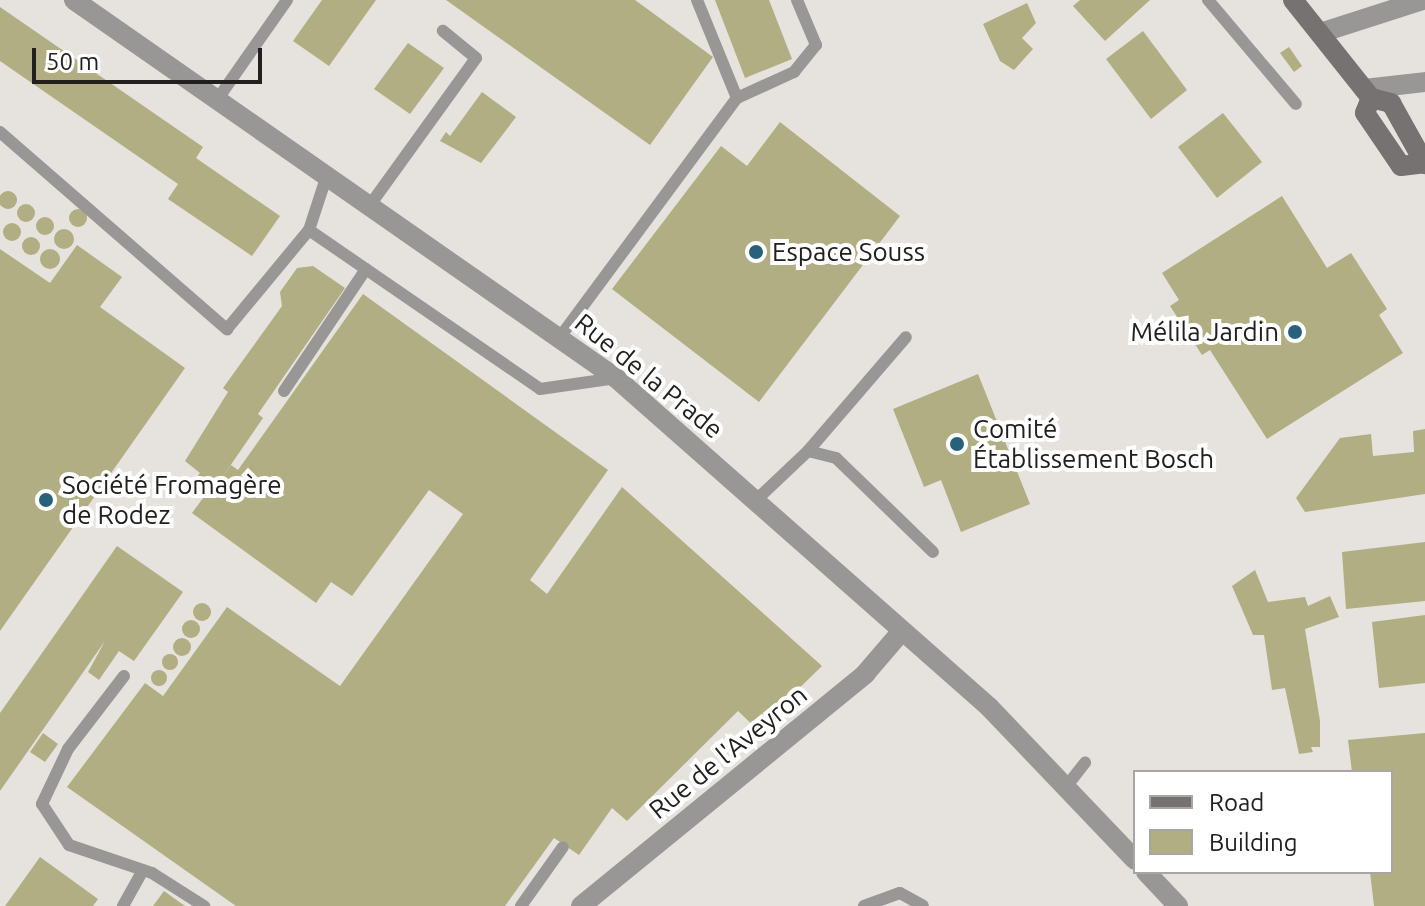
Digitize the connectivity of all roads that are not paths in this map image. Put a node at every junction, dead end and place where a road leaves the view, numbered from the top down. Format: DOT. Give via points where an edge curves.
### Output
graph roads {
  1 [pos="74,0"];
  2 [pos="287,0"];
  3 [pos="697,0"];
  4 [pos="797,0"];
  5 [pos="1208,0"];
  6 [pos="1293,0"];
  7 [pos="1423,0"];
  8 [pos="443,31"];
  9 [pos="1320,33"];
  10 [pos="1425,82"];
  11 [pos="1367,94"];
  12 [pos="737,98"];
  13 [pos="217,100"];
  14 [pos="1296,104"];
  15 [pos="0,132"];
  16 [pos="1425,162"];
  17 [pos="327,175"];
  18 [pos="370,205"];
  19 [pos="309,230"];
  20 [pos="366,269"];
  21 [pos="560,337"];
  22 [pos="906,337"];
  23 [pos="616,378"];
  24 [pos="284,391"];
  25 [pos="808,451"];
  26 [pos="755,501"];
  27 [pos="933,552"];
  28 [pos="901,632"];
  29 [pos="124,676"];
  30 [pos="1085,763"];
  31 [pos="1066,787"];
  32 [pos="563,847"];
  33 [pos="1133,858"];
  34 [pos="143,870"];
  35 [pos="1148,874"];
  36 [pos="123,906"];
  37 [pos="204,906"];
  38 [pos="521,906"];
  39 [pos="581,906"];
  40 [pos="864,906"];
  41 [pos="923,906"];
  42 [pos="1178,906"];
  1 -- 13 [label="street, Rue de la Prade"];
  2 -- 13 [label="lane"];
  3 -- 12 [label="lane"];
  4 -- 12 [label="lane" via="816,45 794,72"];
  5 -- 14 [label="lane"];
  6 -- 9 [label="main road"];
  7 -- 9 [label="street"];
  8 -- 18 [label="lane" via="476,58"];
  9 -- 11 [label="main road"];
  10 -- 11 [label="street"];
  11 -- 16 [label="main road" via="1391,103"];
  12 -- 21 [label="lane"];
  13 -- 17 [label="street, Rue de la Prade"];
  15 -- 19 [label="lane" via="227,329"];
  17 -- 18 [label="street, Rue de la Prade"];
  17 -- 19 [label="lane"];
  18 -- 21 [label="street, Rue de la Prade"];
  19 -- 20 [label="lane"];
  20 -- 23 [label="lane" via="540,389"];
  20 -- 24 [label="lane"];
  21 -- 23 [label="street, Rue de la Prade"];
  22 -- 25 [label="lane"];
  23 -- 26 [label="street, Rue de la Prade"];
  25 -- 26 [label="lane"];
  25 -- 27 [label="lane" via="836,458"];
  26 -- 28 [label="street, Rue de la Prade"];
  28 -- 31 [label="street, Rue de la Prade" via="989,707"];
  28 -- 39 [label="street, Rue de l'Aveyron" via="865,674"];
  29 -- 34 [label="lane" via="68,749 42,804 69,845"];
  30 -- 31 [label="lane"];
  31 -- 33 [label="street, Rue de la Prade"];
  32 -- 38 [label="lane"];
  34 -- 36 [label="lane"];
  34 -- 37 [label="lane"];
  35 -- 42 [label="street"];
  40 -- 41 [label="lane" via="900,893"];
}
